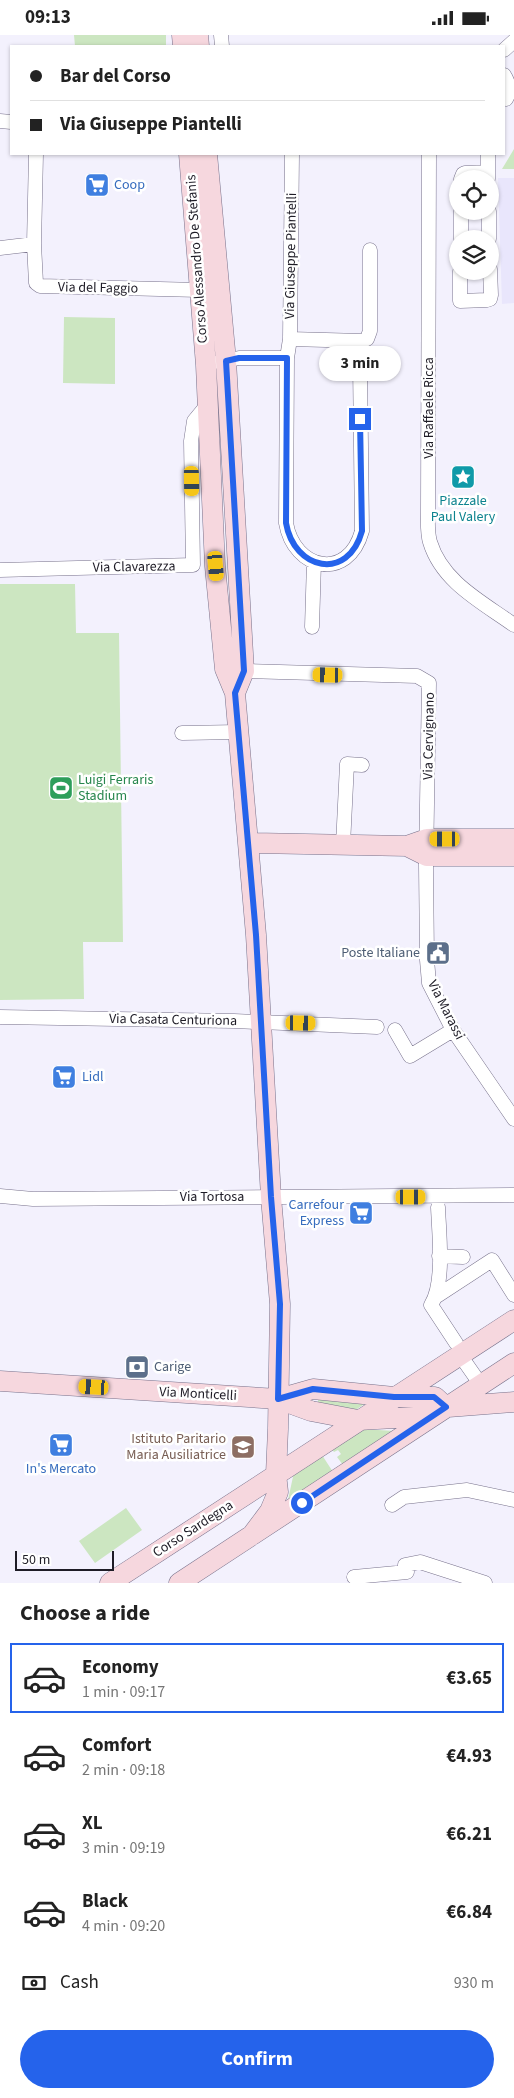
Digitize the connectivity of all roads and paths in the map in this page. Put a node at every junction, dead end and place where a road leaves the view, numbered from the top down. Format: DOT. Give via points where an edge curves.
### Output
graph roads {
  1 [pos="36,155"];
  2 [pos="189,155"];
  3 [pos="207,155"];
  4 [pos="292,155"];
  5 [pos="430,155"];
  6 [pos="488,155"];
  7 [pos="488,170"];
  8 [pos="34,244"];
  9 [pos="0,248"];
  10 [pos="370,250"];
  11 [pos="460,280"];
  12 [pos="490,280"];
  13 [pos="199,290"];
  14 [pos="290,339"];
  15 [pos="287,358"];
  16 [pos="226,361"];
  17 [pos="360,363"];
  18 [pos="206,365"];
  19 [pos="208,405"];
  20 [pos="314,562"];
  21 [pos="0,570"];
  22 [pos="514,625"];
  23 [pos="312,627"];
  24 [pos="244,671"];
  25 [pos="235,693"];
  26 [pos="238,732"];
  27 [pos="182,733"];
  28 [pos="362,765"];
  29 [pos="514,839"];
  30 [pos="248,843"];
  31 [pos="343,845"];
  32 [pos="427,847"];
  33 [pos="514,856"];
  34 [pos="0,1017"];
  35 [pos="262,1022"];
  36 [pos="377,1027"];
  37 [pos="396,1030"];
  38 [pos="453,1030"];
  39 [pos="514,1119"];
  40 [pos="514,1195"];
  41 [pos="0,1196"];
  42 [pos="271,1197"];
  43 [pos="438,1207"];
  44 [pos="439,1255"];
  45 [pos="460,1257"];
  46 [pos="514,1295"];
  47 [pos="437,1296"];
  48 [pos="514,1320"];
  49 [pos="458,1349"];
  50 [pos="514,1363"];
  51 [pos="0,1381"];
  52 [pos="481,1385"];
  53 [pos="394,1397"];
  54 [pos="278,1399"];
  55 [pos="514,1402"];
  56 [pos="440,1411"];
  57 [pos="358,1420"];
  58 [pos="276,1474"];
  59 [pos="514,1500"];
  60 [pos="392,1505"];
  61 [pos="252,1535"];
  62 [pos="354,1577"];
  63 [pos="110,1583"];
  64 [pos="179,1583"];
  65 [pos="485,1583"];
  1 -- 8 [label="street, Via del Faggio"];
  2 -- 13 [label="main road, Corso Alessandro De Stefanis"];
  3 -- 16 [label="main road, Corso Alessandro De Stefanis"];
  4 -- 14 [label="street, Via Giuseppe Piantelli"];
  5 -- 22 [label="street, Via Raffaele Ricca" via="428,530 442,567 452,579"];
  6 -- 7 [label="street"];
  8 -- 9 [label="street"];
  8 -- 13 [label="street, Via del Faggio" via="36,283 40,286"];
  10 -- 14 [label="street" via="370,331 367,339"];
  11 -- 12 [label="street" via="460,301 490,299"];
  13 -- 18 [label="main road, Corso Alessandro De Stefanis"];
  14 -- 15 [label="street, Via Giuseppe Piantelli"];
  15 -- 16 [label="street"];
  15 -- 20 [label="street, Via Giuseppe Piantelli" via="286,523 295,545"];
  16 -- 18 [label="street"];
  16 -- 24 [label="main road, Corso Alessandro De Stefanis"];
  17 -- 20 [label="street" via="362,531 354,548 342,560 322,565"];
  18 -- 19 [label="main road, Corso Alessandro De Stefanis"];
  19 -- 21 [label="street, Via Clavarezza" via="194,421 191,441 193,565"];
  19 -- 25 [label="main road, Corso Alessandro De Stefanis" via="225,669"];
  20 -- 23 [label="street"];
  24 -- 25 [label="main road, Corso Alessandro De Stefanis"];
  24 -- 32 [label="street, Via Cervignano" via="417,676 426,680 430,686"];
  25 -- 26 [label="main road, Corso Alessandro De Stefanis"];
  26 -- 27 [label="street"];
  26 -- 30 [label="main road, Corso Alessandro De Stefanis"];
  28 -- 31 [label="street" via="347,764"];
  29 -- 32 [label="main road"];
  30 -- 31 [label="main road"];
  30 -- 35 [label="main road, Corso Alessandro De Stefanis"];
  31 -- 32 [label="main road"];
  32 -- 33 [label="main road"];
  32 -- 38 [label="street, Via Marassi" via="427,972"];
  34 -- 35 [label="street, Via Casata Centuriona"];
  35 -- 36 [label="street, Via Casata Centuriona"];
  35 -- 42 [label="main road, Corso Alessandro De Stefanis"];
  37 -- 38 [label="street" via="410,1056"];
  38 -- 39 [label="street, Via Marassi"];
  40 -- 42 [label="street, Via Tortosa"];
  41 -- 42 [label="street, Via Tortosa" via="33,1199"];
  42 -- 54 [label="main road, Corso Alessandro De Stefanis" via="280,1304"];
  43 -- 44 [label="street"];
  44 -- 45 [label="street"];
  44 -- 47 [label="street"];
  46 -- 47 [label="street" via="492,1261"];
  47 -- 49 [label="street" via="431,1305"];
  48 -- 49 [label="main road"];
  49 -- 52 [label="street"];
  49 -- 53 [label="main road"];
  50 -- 52 [label="main road"];
  51 -- 54 [label="main road, Via Monticelli"];
  52 -- 56 [label="main road"];
  53 -- 54 [label="main road, Via Monticelli" via="313,1389"];
  53 -- 56 [label="main road, Via Monticelli" via="434,1397"];
  53 -- 57 [label="main road, Corso Sardegna"];
  54 -- 57 [label="main road" via="311,1411"];
  54 -- 58 [label="main road"];
  55 -- 56 [label="main road"];
  56 -- 57 [label="main road"];
  56 -- 61 [label="main road"];
  57 -- 58 [label="main road, Corso Sardegna"];
  58 -- 61 [label="main road" via="278,1492 270,1511"];
  58 -- 63 [label="main road, Corso Sardegna"];
  59 -- 60 [label="street" via="467,1490 404,1497"];
  61 -- 64 [label="main road"];
  62 -- 65 [label="street" via="406,1569 420,1561"];
}
